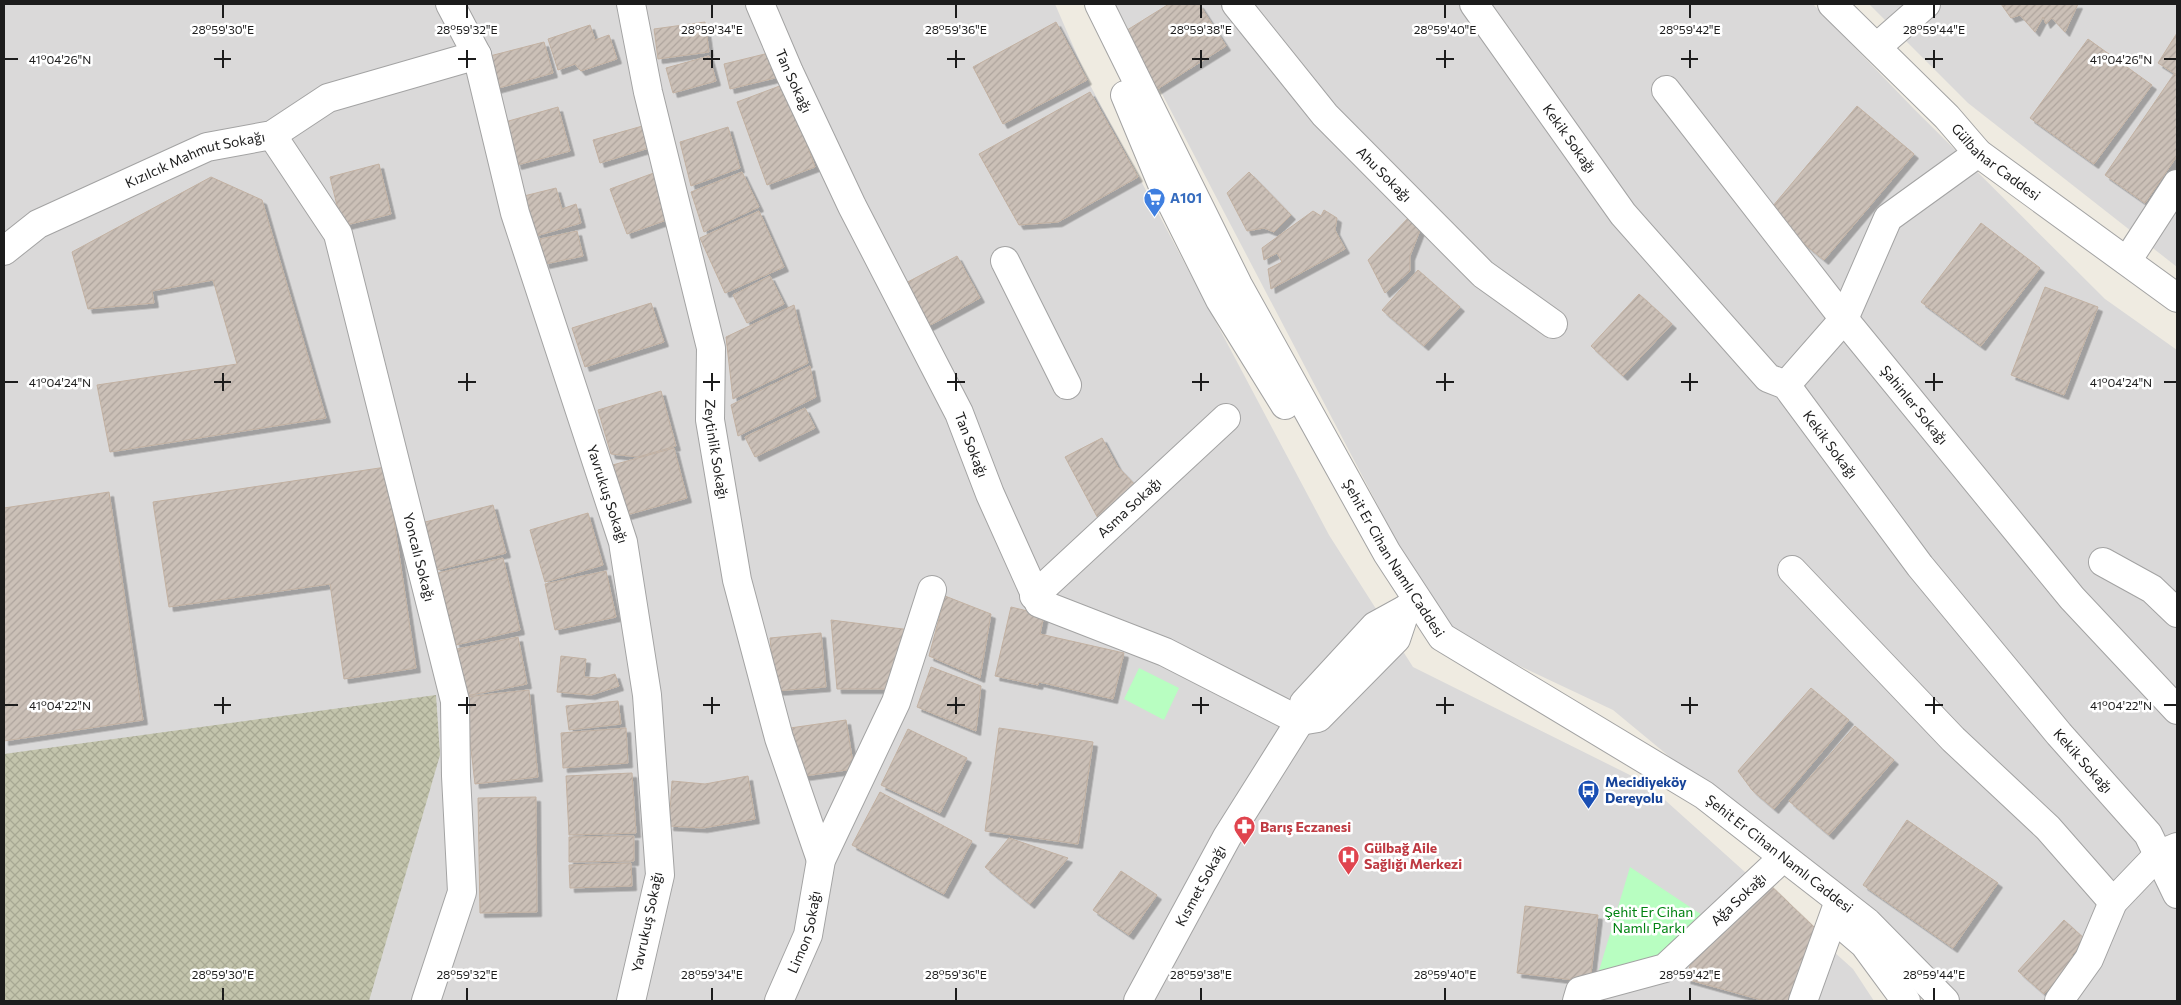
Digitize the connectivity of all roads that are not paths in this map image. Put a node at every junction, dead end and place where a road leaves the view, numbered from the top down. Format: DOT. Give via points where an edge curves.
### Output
graph roads {
  1 [pos="450,4"];
  2 [pos="631,4"];
  3 [pos="760,4"];
  4 [pos="1236,4"];
  5 [pos="1474,4"];
  6 [pos="1832,4"];
  7 [pos="1926,4"];
  8 [pos="1102,11"];
  9 [pos="1878,47"];
  10 [pos="477,55"];
  11 [pos="1666,90"];
  12 [pos="272,135"];
  13 [pos="1978,153"];
  14 [pos="2177,184"];
  15 [pos="4,251"];
  16 [pos="2127,261"];
  17 [pos="1005,262"];
  18 [pos="2177,298"];
  19 [pos="1844,319"];
  20 [pos="1553,324"];
  21 [pos="1067,385"];
  22 [pos="1786,385"];
  23 [pos="1226,418"];
  24 [pos="2103,562"];
  25 [pos="1792,570"];
  26 [pos="932,590"];
  27 [pos="1034,596"];
  28 [pos="1406,609"];
  29 [pos="2177,613"];
  30 [pos="2177,710"];
  31 [pos="1300,722"];
  32 [pos="2168,851"];
  33 [pos="821,860"];
  34 [pos="1774,866"];
  35 [pos="2177,894"];
  36 [pos="2113,902"];
  37 [pos="1836,908"];
  38 [pos="426,1001"];
  39 [pos="631,1001"];
  40 [pos="780,1001"];
  41 [pos="1138,1001"];
  42 [pos="1577,1001"];
  43 [pos="1804,1001"];
  44 [pos="1906,1001"];
  45 [pos="1945,1001"];
  46 [pos="2059,1001"];
  1 -- 10 [label="street, Yavrukuş Sokağı"];
  2 -- 33 [label="street, Zeytinlik Sokağı" via="648,92 711,348 710,420 737,580 779,738"];
  3 -- 27 [label="street, Tan Sokağı" via="852,206 959,413"];
  4 -- 20 [label="street, Ahu Sokağı" via="1332,122 1483,274"];
  5 -- 22 [label="street, Kekik Sokağı" via="1623,214 1768,378"];
  6 -- 9 [label="street, Gülbahar Caddesi"];
  7 -- 9 [label="street"];
  8 -- 28 [label="street, Şehit Er Cihan Namlı Caddesi" via="1162,184 1220,300 1301,432 1376,567"];
  8 -- 37 [label="street, Şehit Er Cihan Namlı Caddesi" via="1238,285 1387,553 1442,636 1704,795"];
  9 -- 13 [label="street, Gülbahar Caddesi"];
  10 -- 12 [label="street, Kızılcık Mahmut Sokağı" via="328,98"];
  10 -- 39 [label="street, Yavrukuş Sokağı" via="515,213 623,542 647,695 660,875"];
  11 -- 19 [label="street, Şahinler Sokağı"];
  12 -- 15 [label="street, Kızılcık Mahmut Sokağı" via="207,148 38,224"];
  12 -- 38 [label="street, Yoncalı Sokağı" via="338,234 455,701 462,892"];
  13 -- 16 [label="street, Gülbahar Caddesi"];
  13 -- 19 [label="street" via="1888,218"];
  14 -- 16 [label="street"];
  16 -- 18 [label="street, Gülbahar Caddesi"];
  17 -- 21 [label="street"];
  19 -- 22 [label="street"];
  19 -- 30 [label="street, Şahinler Sokağı" via="2072,598"];
  22 -- 32 [label="street, Kekik Sokağı" via="1920,566 2059,734 2148,834"];
  23 -- 27 [label="street, Asma Sokağı"];
  24 -- 29 [label="street" via="2152,590"];
  25 -- 36 [label="street" via="1953,739 2048,828"];
  26 -- 33 [label="street" via="896,702"];
  27 -- 31 [label="street" via="1039,603 1164,652"];
  28 -- 31 [label="street" via="1396,639 1318,718"];
  28 -- 34 [label="street, Şehit Er Cihan Namlı Caddesi" via="1432,645 1698,808"];
  31 -- 41 [label="street, Kısmet Sokağı" via="1227,837"];
  32 -- 35 [label="street, Kekik Sokağı"];
  32 -- 36 [label="street"];
  33 -- 40 [label="street, Limon Sokağı" via="808,936"];
  34 -- 37 [label="street, Şehit Er Cihan Namlı Caddesi"];
  34 -- 42 [label="street, Ağa Sokağı" via="1665,968 1580,991"];
  36 -- 46 [label="street" via="2089,959"];
  37 -- 43 [label="street"];
  37 -- 44 [label="street, Şehit Er Cihan Namlı Caddesi"];
  37 -- 45 [label="street, Şehit Er Cihan Namlı Caddesi" via="1867,922"];
}
